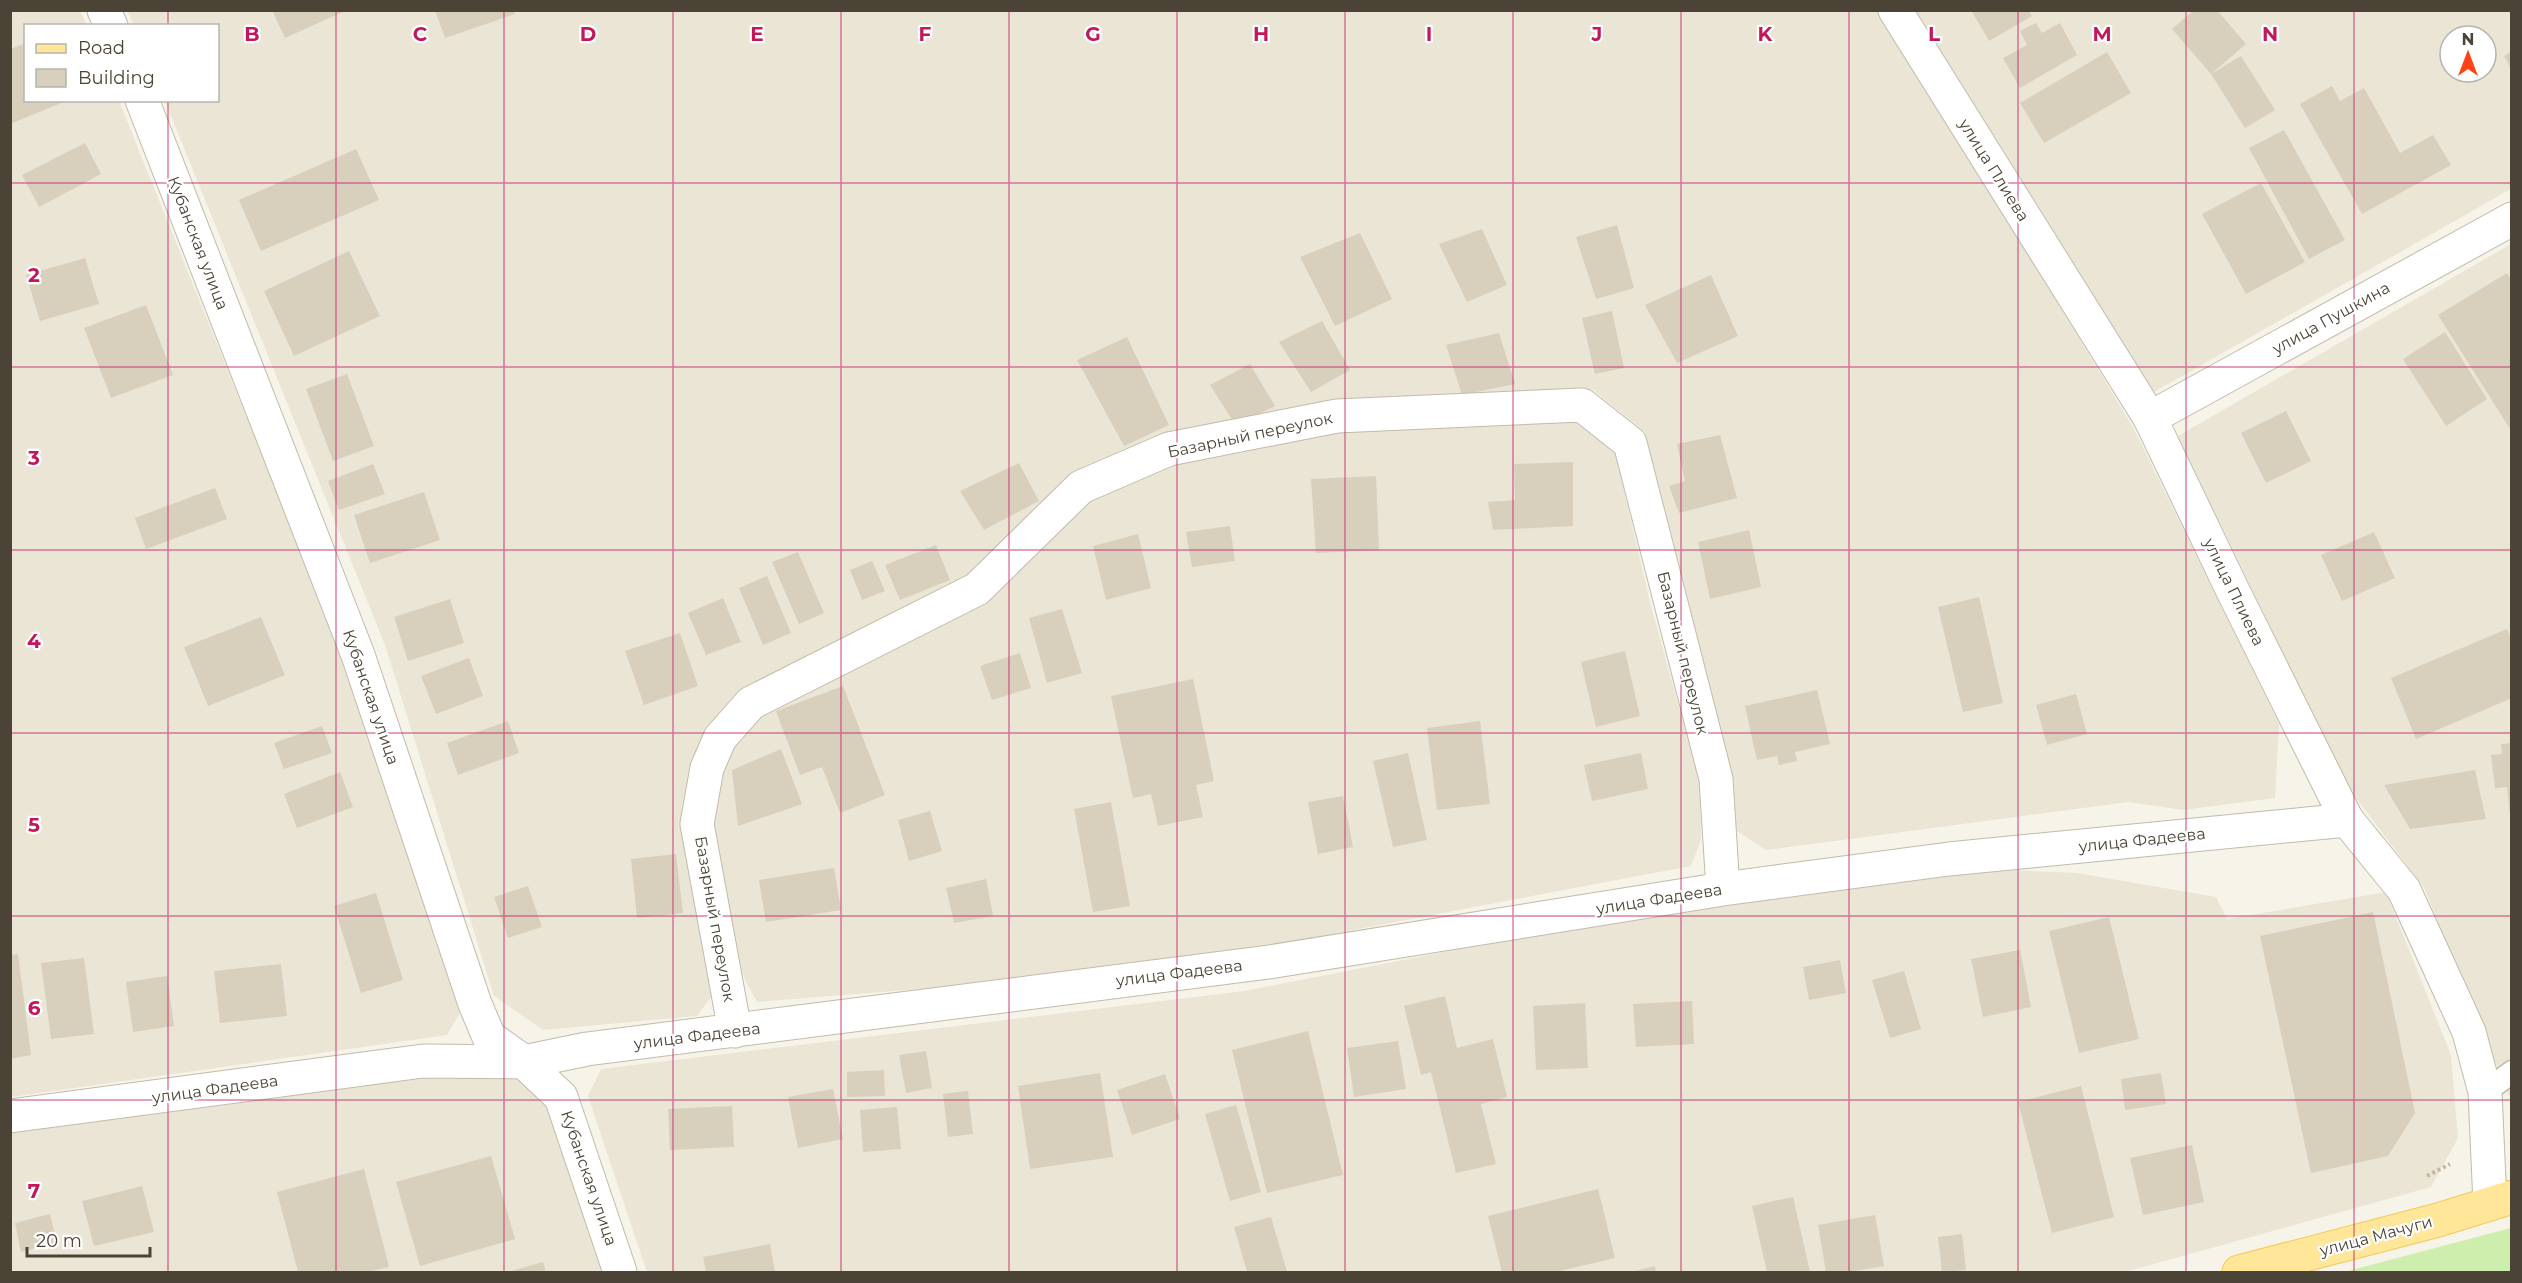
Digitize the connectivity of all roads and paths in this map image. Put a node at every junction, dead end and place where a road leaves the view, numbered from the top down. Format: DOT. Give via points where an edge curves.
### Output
graph roads {
  1 [pos="104,10"];
  2 [pos="1895,10"];
  3 [pos="110,24"];
  4 [pos="143,102"];
  5 [pos="2511,219"];
  6 [pos="2150,418"];
  7 [pos="2347,820"];
  8 [pos="1723,889"];
  9 [pos="735,1031"];
  10 [pos="524,1062"];
  11 [pos="2511,1072"];
  12 [pos="2485,1092"];
  13 [pos="10,1116"];
  14 [pos="2501,1200"];
  15 [pos="620,1272"];
  16 [pos="2239,1272"];
  1 -- 3 [label="street"];
  2 -- 6 [label="street, улица Плиева"];
  4 -- 10 [label="street, Кубанская улица" via="358,655 475,1004 489,1037"];
  5 -- 6 [label="street, улица Пушкина"];
  6 -- 7 [label="street, улица Плиева"];
  7 -- 8 [label="street, улица Фадеева" via="1948,859"];
  7 -- 12 [label="street, улица Плиева" via="2404,890 2469,1032"];
  8 -- 9 [label="street, улица Фадеева" via="1269,962"];
  8 -- 9 [label="street, Базарный переулок" via="1716,779 1630,443 1582,405 1337,416 1169,449 1082,487 977,589 751,703 720,738 707,768 698,824"];
  9 -- 10 [label="street, улица Фадеева" via="587,1049"];
  10 -- 13 [label="street, улица Фадеева" via="423,1062"];
  10 -- 15 [label="street, Кубанская улица" via="561,1097"];
  11 -- 12 [label="lane"];
  12 -- 14 [label="street, улица Плиева"];
  14 -- 16 [label="main road, улица Мачуги"];
}
